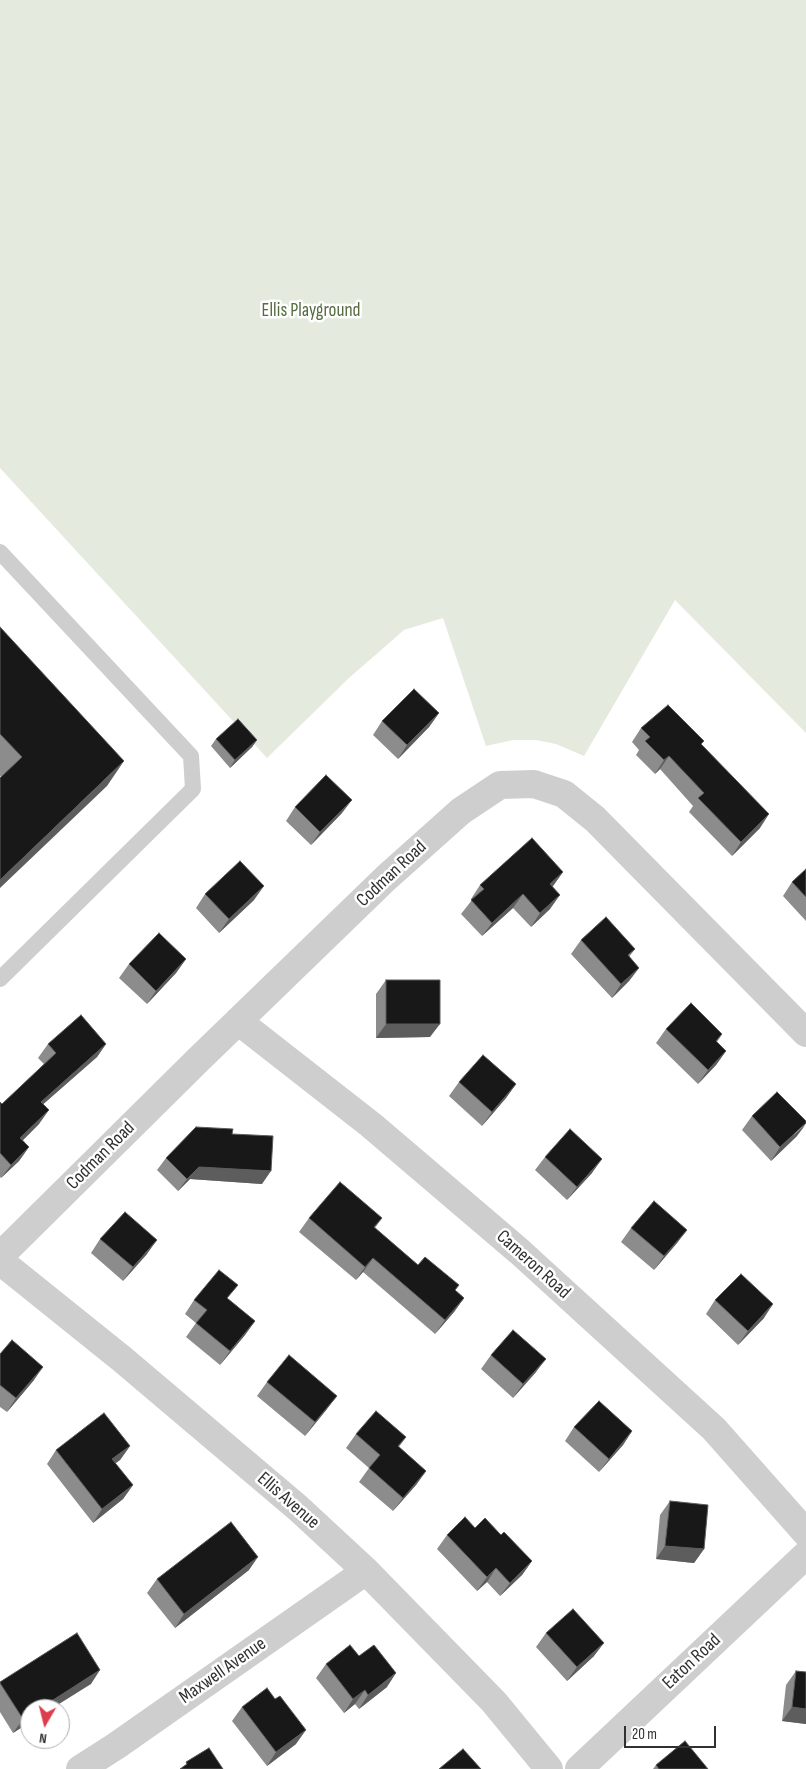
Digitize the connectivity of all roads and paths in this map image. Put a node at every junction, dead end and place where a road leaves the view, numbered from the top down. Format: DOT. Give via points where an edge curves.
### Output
graph roads {
  1 [pos="0,552"];
  2 [pos="0,979"];
  3 [pos="238,1021"];
  4 [pos="806,1033"];
  5 [pos="0,1256"];
  6 [pos="0,1261"];
  7 [pos="806,1533"];
  8 [pos="806,1555"];
  9 [pos="366,1571"];
  10 [pos="80,1769"];
  11 [pos="549,1769"];
  12 [pos="579,1769"];
  1 -- 2 [label="lane" via="192,756 193,789"];
  3 -- 4 [label="street, Codman Road" via="461,810 500,785 534,784 564,794 595,819"];
  3 -- 5 [label="street, Codman Road"];
  3 -- 7 [label="street, Cameron Road" via="371,1124 520,1252 714,1429"];
  6 -- 9 [label="street, Ellis Avenue" via="298,1508"];
  8 -- 12 [label="street, Eaton Road"];
  9 -- 10 [label="street, Maxwell Avenue"];
  9 -- 11 [label="street, Ellis Avenue" via="494,1702"];
}
